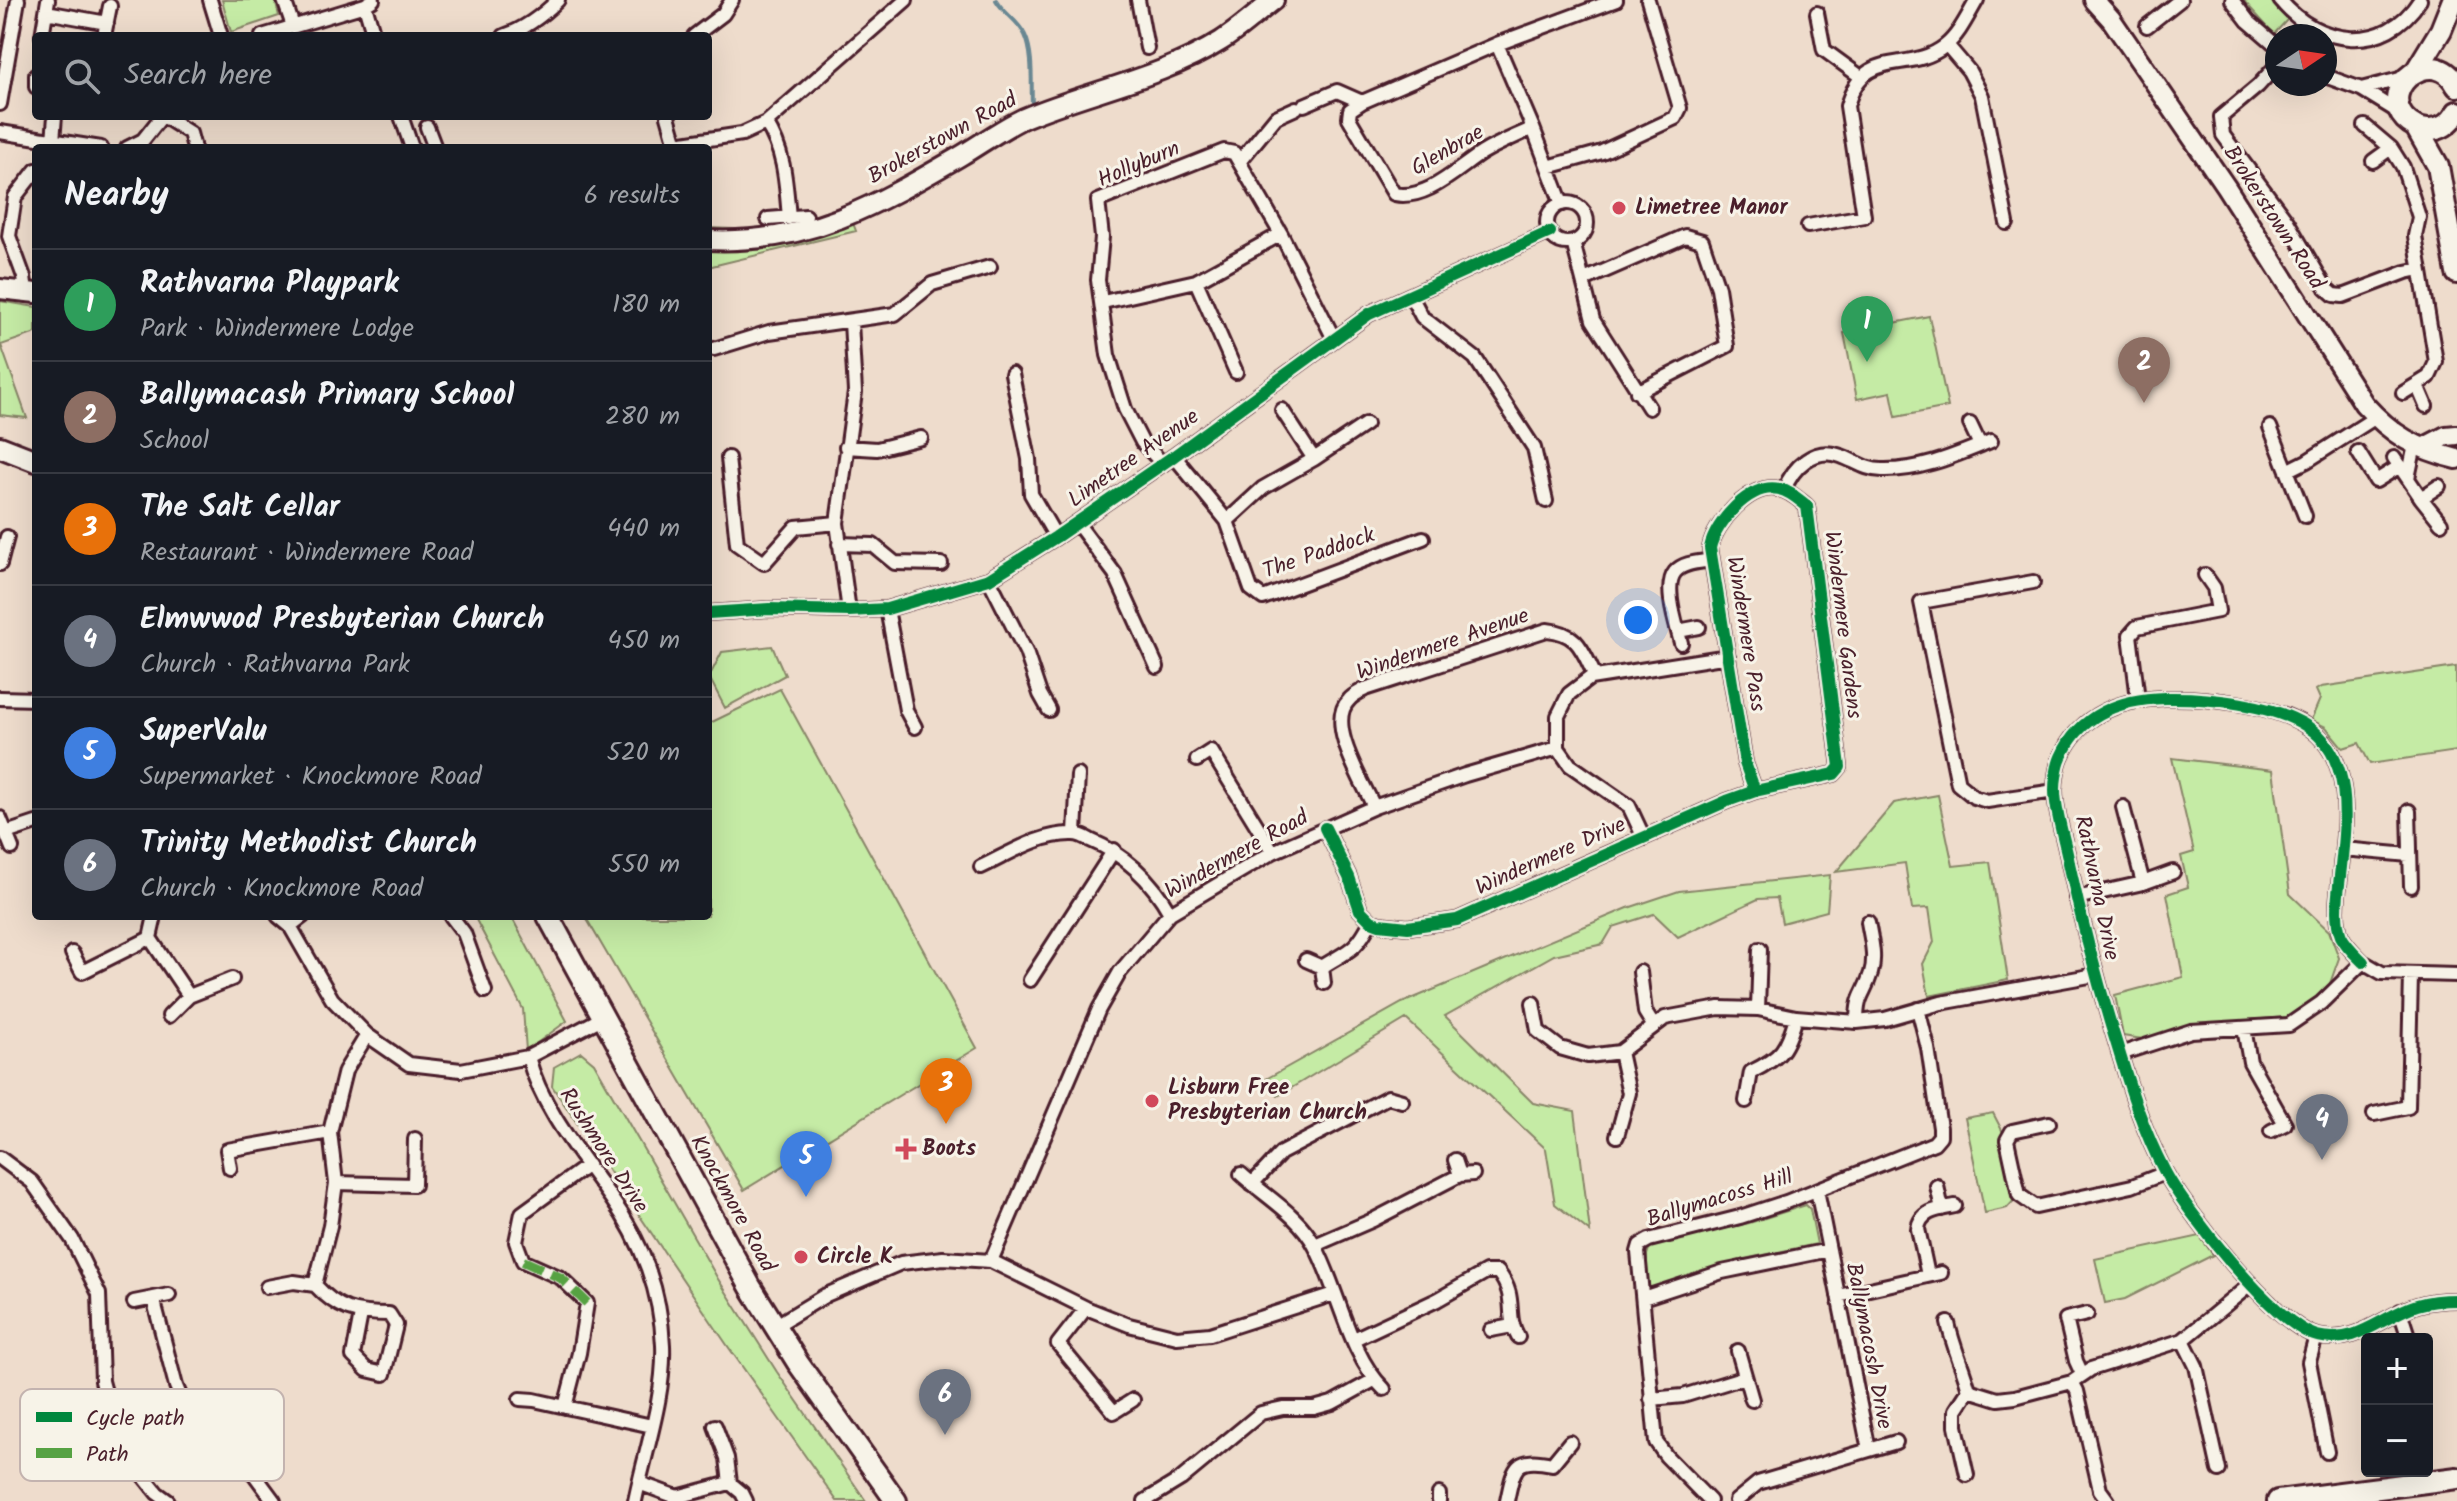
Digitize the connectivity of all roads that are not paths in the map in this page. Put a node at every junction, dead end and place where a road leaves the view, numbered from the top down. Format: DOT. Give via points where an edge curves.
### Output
graph roads {
  1 [pos="18,0"];
  2 [pos="210,0"];
  3 [pos="284,0"];
  4 [pos="558,0"];
  5 [pos="732,0"];
  6 [pos="906,0"];
  7 [pos="1138,0"];
  8 [pos="1274,0"];
  9 [pos="1616,0"];
  10 [pos="1648,0"];
  11 [pos="1977,0"];
  12 [pos="2094,0"];
  13 [pos="2180,0"];
  14 [pos="2232,0"];
  15 [pos="2280,0"];
  16 [pos="2420,0"];
  17 [pos="2453,0"];
  18 [pos="369,2"];
  19 [pos="47,6"];
  20 [pos="110,6"];
  21 [pos="1817,13"];
  22 [pos="293,26"];
  23 [pos="2147,26"];
  24 [pos="106,30"];
  25 [pos="2441,30"];
  26 [pos="43,32"];
  27 [pos="220,32"];
  28 [pos="274,32"];
  29 [pos="373,32"];
  30 [pos="516,32"];
  31 [pos="699,32"];
  32 [pos="2265,36"];
  33 [pos="1497,44"];
  34 [pos="1947,45"];
  35 [pos="1147,48"];
  36 [pos="2412,74"];
  37 [pos="1861,77"];
  38 [pos="2265,78"];
  39 [pos="2337,80"];
  40 [pos="2454,81"];
  41 [pos="2361,89"];
  42 [pos="1,96"];
  43 [pos="1362,102"];
  44 [pos="2456,114"];
  45 [pos="54,120"];
  46 [pos="160,120"];
  47 [pos="169,120"];
  48 [pos="402,120"];
  49 [pos="669,120"];
  50 [pos="2409,121"];
  51 [pos="766,123"];
  52 [pos="2365,126"];
  53 [pos="427,127"];
  54 [pos="1533,128"];
  55 [pos="0,132"];
  56 [pos="47,143"];
  57 [pos="145,144"];
  58 [pos="193,144"];
  59 [pos="408,144"];
  60 [pos="433,144"];
  61 [pos="675,144"];
  62 [pos="687,144"];
  63 [pos="2391,148"];
  64 [pos="2373,161"];
  65 [pos="1239,162"];
  66 [pos="2438,166"];
  67 [pos="1548,167"];
  68 [pos="32,175"];
  69 [pos="1562,204"];
  70 [pos="806,216"];
  71 [pos="789,218"];
  72 [pos="768,219"];
  73 [pos="2007,223"];
  74 [pos="1808,226"];
  75 [pos="1550,232"];
  76 [pos="1281,234"];
  77 [pos="712,240"];
  78 [pos="1573,242"];
  79 [pos="990,267"];
  80 [pos="2420,269"];
  81 [pos="2457,273"];
  82 [pos="1584,280"];
  83 [pos="1196,281"];
  84 [pos="0,289"];
  85 [pos="31,293"];
  86 [pos="1411,296"];
  87 [pos="1103,302"];
  88 [pos="851,322"];
  89 [pos="1334,339"];
  90 [pos="714,349"];
  91 [pos="1236,372"];
  92 [pos="1012,374"];
  93 [pos="2417,385"];
  94 [pos="1637,392"];
  95 [pos="2403,393"];
  96 [pos="2426,406"];
  97 [pos="1649,408"];
  98 [pos="1282,410"];
  99 [pos="2376,417"];
  100 [pos="1366,424"];
  101 [pos="1970,424"];
  102 [pos="2270,427"];
  103 [pos="2457,435"];
  104 [pos="921,438"];
  105 [pos="2419,446"];
  106 [pos="0,447"];
  107 [pos="846,447"];
  108 [pos="2358,452"];
  109 [pos="1174,456"];
  110 [pos="728,458"];
  111 [pos="32,459"];
  112 [pos="1314,459"];
  113 [pos="2457,459"];
  114 [pos="1163,464"];
  115 [pos="2287,471"];
  116 [pos="2408,478"];
  117 [pos="2439,486"];
  118 [pos="1788,492"];
  119 [pos="2421,498"];
  120 [pos="1546,501"];
  121 [pos="2305,516"];
  122 [pos="1227,521"];
  123 [pos="837,523"];
  124 [pos="1077,523"];
  125 [pos="2441,523"];
  126 [pos="7,537"];
  127 [pos="1056,537"];
  128 [pos="1423,538"];
  129 [pos="839,544"];
  130 [pos="1712,560"];
  131 [pos="0,564"];
  132 [pos="941,564"];
  133 [pos="2205,575"];
  134 [pos="989,579"];
  135 [pos="2033,582"];
  136 [pos="887,609"];
  137 [pos="849,611"];
  138 [pos="712,613"];
  139 [pos="1699,627"];
  140 [pos="1728,656"];
  141 [pos="1157,667"];
  142 [pos="1595,676"];
  143 [pos="0,698"];
  144 [pos="32,699"];
  145 [pos="2138,699"];
  146 [pos="1049,710"];
  147 [pos="915,727"];
  148 [pos="1558,748"];
  149 [pos="1197,760"];
  150 [pos="1840,767"];
  151 [pos="1078,775"];
  152 [pos="1755,791"];
  153 [pos="2055,791"];
  154 [pos="1374,807"];
  155 [pos="2123,807"];
  156 [pos="2409,811"];
  157 [pos="0,818"];
  158 [pos="32,824"];
  159 [pos="1325,828"];
  160 [pos="6,833"];
  161 [pos="1075,833"];
  162 [pos="1644,838"];
  163 [pos="12,848"];
  164 [pos="2343,849"];
  165 [pos="1114,850"];
  166 [pos="1273,852"];
  167 [pos="2409,855"];
  168 [pos="981,867"];
  169 [pos="2173,872"];
  170 [pos="2143,883"];
  171 [pos="2411,886"];
  172 [pos="2076,898"];
  173 [pos="1170,913"];
  174 [pos="154,920"];
  175 [pos="283,920"];
  176 [pos="298,920"];
  177 [pos="454,920"];
  178 [pos="550,920"];
  179 [pos="1371,921"];
  180 [pos="1868,922"];
  181 [pos="290,926"];
  182 [pos="150,938"];
  183 [pos="1760,949"];
  184 [pos="72,953"];
  185 [pos="1306,960"];
  186 [pos="2363,962"];
  187 [pos="1322,967"];
  188 [pos="1640,972"];
  189 [pos="2095,975"];
  190 [pos="2411,975"];
  191 [pos="2457,975"];
  192 [pos="232,979"];
  193 [pos="1030,980"];
  194 [pos="1324,983"];
  195 [pos="485,991"];
  196 [pos="189,996"];
  197 [pos="1533,1003"];
  198 [pos="1758,1009"];
  199 [pos="1918,1009"];
  200 [pos="169,1016"];
  201 [pos="604,1017"];
  202 [pos="1796,1017"];
  203 [pos="1857,1022"];
  204 [pos="1653,1025"];
  205 [pos="2244,1028"];
  206 [pos="367,1035"];
  207 [pos="1620,1052"];
  208 [pos="2120,1054"];
  209 [pos="528,1057"];
  210 [pos="1402,1101"];
  211 [pos="1746,1101"];
  212 [pos="2374,1114"];
  213 [pos="2049,1123"];
  214 [pos="2271,1131"];
  215 [pos="330,1132"];
  216 [pos="1617,1136"];
  217 [pos="415,1139"];
  218 [pos="0,1158"];
  219 [pos="1455,1160"];
  220 [pos="588,1165"];
  221 [pos="230,1168"];
  222 [pos="2165,1173"];
  223 [pos="1241,1174"];
  224 [pos="336,1183"];
  225 [pos="1252,1184"];
  226 [pos="1937,1186"];
  227 [pos="1817,1190"];
  228 [pos="1315,1245"];
  229 [pos="1829,1250"];
  230 [pos="991,1261"];
  231 [pos="2251,1284"];
  232 [pos="315,1285"];
  233 [pos="267,1287"];
  234 [pos="1334,1294"];
  235 [pos="169,1295"];
  236 [pos="1838,1296"];
  237 [pos="153,1298"];
  238 [pos="1643,1298"];
  239 [pos="2457,1300"];
  240 [pos="134,1302"];
  241 [pos="1086,1308"];
  242 [pos="2400,1311"];
  243 [pos="361,1314"];
  244 [pos="2087,1314"];
  245 [pos="1948,1323"];
  246 [pos="775,1326"];
  247 [pos="1491,1330"];
  248 [pos="2407,1333"];
  249 [pos="2316,1336"];
  250 [pos="1354,1339"];
  251 [pos="2183,1340"];
  252 [pos="1738,1351"];
  253 [pos="1745,1377"];
  254 [pos="2077,1378"];
  255 [pos="104,1389"];
  256 [pos="177,1389"];
  257 [pos="1969,1390"];
  258 [pos="520,1399"];
  259 [pos="1651,1399"];
  260 [pos="1133,1400"];
  261 [pos="1752,1400"];
  262 [pos="565,1407"];
  263 [pos="652,1426"];
  264 [pos="715,1426"];
  265 [pos="1570,1442"];
  266 [pos="1896,1442"];
  267 [pos="1869,1450"];
  268 [pos="2327,1452"];
  269 [pos="2219,1470"];
  270 [pos="1967,1475"];
  271 [pos="2457,1478"];
  272 [pos="149,1481"];
  273 [pos="259,1481"];
  274 [pos="639,1483"];
  275 [pos="730,1483"];
  276 [pos="2404,1493"];
  277 [pos="168,1501"];
  278 [pos="274,1501"];
  279 [pos="635,1501"];
  280 [pos="746,1501"];
  281 [pos="896,1501"];
  282 [pos="1145,1501"];
  283 [pos="1507,1501"];
  284 [pos="1710,1501"];
  285 [pos="1736,1501"];
  286 [pos="2108,1501"];
  287 [pos="2278,1501"];
  1 -- 42 [label="street"];
  2 -- 27 [label="street"];
  3 -- 22 [label="street"];
  4 -- 30 [label="street"];
  5 -- 31 [label="street"];
  6 -- 51 [label="street"];
  7 -- 35 [label="street"];
  8 -- 77 [label="street, Brokerstown Road" via="1222,41 1180,62 1022,119 877,204 785,236"];
  9 -- 33 [label="street"];
  10 -- 67 [label="street" via="1680,108 1675,118 1602,152"];
  11 -- 34 [label="street"];
  12 -- 99 [label="street, Brokerstown Road" via="2226,187"];
  13 -- 23 [label="street"];
  14 -- 32 [label="street"];
  15 -- 16 [label="street" via="2291,14 2323,34 2351,40 2385,32 2409,18"];
  17 -- 25 [label="main road"];
  18 -- 22 [label="street"];
  18 -- 29 [label="street"];
  19 -- 24 [label="street"];
  19 -- 26 [label="street"];
  20 -- 24 [label="street"];
  21 -- 37 [label="street" via="1824,50"];
  22 -- 28 [label="street"];
  25 -- 36 [label="main road"];
  25 -- 40 [label="main road"];
  33 -- 43 [label="street"];
  33 -- 54 [label="street"];
  34 -- 37 [label="street"];
  34 -- 73 [label="street" via="1982,96"];
  36 -- 40 [label="main road" via="2436,69"];
  36 -- 41 [label="street"];
  36 -- 50 [label="main road" via="2398,94"];
  37 -- 74 [label="street" via="1847,106 1864,216"];
  38 -- 80 [label="street" via="2221,117 2223,135 2287,221 2326,288 2343,296"];
  39 -- 41 [label="street"];
  41 -- 50 [label="street"];
  43 -- 54 [label="street, Glenbrae" via="1350,110 1349,118 1394,194 1407,197"];
  43 -- 65 [label="street" via="1337,91 1276,117"];
  44 -- 50 [label="main road" via="2436,129"];
  44 -- 66 [label="main road"];
  45 -- 56 [label="street"];
  46 -- 57 [label="street"];
  47 -- 58 [label="street" via="190,133"];
  48 -- 59 [label="street"];
  49 -- 61 [label="street"];
  50 -- 66 [label="main road"];
  51 -- 62 [label="street" via="742,134"];
  51 -- 71 [label="street" via="781,153"];
  52 -- 63 [label="street"];
  53 -- 60 [label="street"];
  54 -- 67 [label="street"];
  55 -- 56 [label="street"];
  63 -- 64 [label="street"];
  63 -- 80 [label="street" via="2419,217 2415,236"];
  65 -- 76 [label="street"];
  65 -- 87 [label="street, Hollyburn" via="1234,153 1224,151 1098,201"];
  66 -- 81 [label="main road"];
  67 -- 69 [label="street"];
  68 -- 85 [label="street" via="15,197 9,236"];
  69 -- 75 [label="street" via="1549,215"];
  69 -- 78 [label="street" via="1575,204 1587,218 1586,230"];
  70 -- 71 [label="street"];
  71 -- 72 [label="street"];
  75 -- 78 [label="street" via="1559,241"];
  75 -- 86 [label="street, Limetree Avenue"];
  76 -- 83 [label="street"];
  76 -- 89 [label="street"];
  78 -- 82 [label="street"];
  79 -- 88 [label="street" via="932,284 895,314"];
  80 -- 93 [label="street" via="2436,362 2429,377"];
  82 -- 94 [label="street" via="1593,320"];
  82 -- 94 [label="street" via="1685,236 1702,241 1718,288 1727,346"];
  83 -- 87 [label="street"];
  83 -- 91 [label="street"];
  84 -- 85 [label="street"];
  86 -- 89 [label="street, Limetree Avenue" via="1369,314"];
  86 -- 120 [label="street" via="1422,317 1475,358 1504,402 1534,448"];
  87 -- 114 [label="street, Hollyburn" via="1108,355 1125,409 1142,442"];
  88 -- 90 [label="street" via="769,332"];
  88 -- 107 [label="street" via="855,392"];
  89 -- 109 [label="street, Limetree Avenue"];
  92 -- 127 [label="street" via="1031,494"];
  93 -- 95 [label="street"];
  93 -- 96 [label="street"];
  94 -- 97 [label="street"];
  98 -- 112 [label="street"];
  99 -- 105 [label="street, Brokerstown Road" via="2388,430"];
  99 -- 115 [label="street"];
  100 -- 112 [label="street"];
  101 -- 118 [label="street" via="1986,443 1929,465 1880,470 1829,453 1811,456 1797,467"];
  102 -- 115 [label="street"];
  103 -- 105 [label="street"];
  104 -- 107 [label="street" via="877,449"];
  105 -- 113 [label="street, Brokerstown Road"];
  105 -- 116 [label="street"];
  106 -- 111 [label="main road"];
  107 -- 123 [label="street"];
  108 -- 116 [label="street" via="2376,481 2397,462"];
  109 -- 114 [label="street, Limetree Avenue"];
  109 -- 122 [label="street, The Paddock"];
  110 -- 123 [label="street" via="737,544 764,563 796,527"];
  112 -- 122 [label="street" via="1263,488"];
  114 -- 124 [label="street, Limetree Avenue"];
  115 -- 121 [label="street"];
  116 -- 119 [label="street"];
  117 -- 119 [label="street"];
  118 -- 130 [label="street, Windermere Pass" via="1766,488 1750,495 1713,533"];
  118 -- 150 [label="street, Windermere Gardens" via="1807,506"];
  119 -- 125 [label="street"];
  122 -- 128 [label="street, The Paddock" via="1251,589 1263,598"];
  123 -- 129 [label="street"];
  124 -- 127 [label="street, Limetree Avenue"];
  124 -- 141 [label="street" via="1115,574"];
  126 -- 131 [label="street"];
  127 -- 134 [label="street, Limetree Avenue"];
  129 -- 132 [label="street" via="873,545 895,563"];
  129 -- 137 [label="street"];
  130 -- 139 [label="street" via="1688,564 1675,571 1670,582 1680,637"];
  130 -- 140 [label="street, Windermere Pass"];
  133 -- 145 [label="street" via="2214,588 2218,611 2137,627 2130,635"];
  134 -- 136 [label="street, Limetree Avenue"];
  134 -- 146 [label="street"];
  135 -- 153 [label="street" via="1921,602 1958,784 1987,801"];
  136 -- 137 [label="street, Limetree Avenue"];
  136 -- 147 [label="street" via="906,710"];
  137 -- 138 [label="street, Limetree Avenue"];
  140 -- 142 [label="street"];
  140 -- 152 [label="street, Windermere Pass" via="1745,763"];
  142 -- 148 [label="street" via="1569,694 1558,716"];
  142 -- 154 [label="street, Windermere Avenue" via="1577,641 1547,630 1365,689 1348,700 1340,724"];
  143 -- 144 [label="street"];
  145 -- 153 [label="street, Rathvarna Drive" via="2101,711 2076,732 2060,759"];
  145 -- 164 [label="street, Rathvarna Drive" via="2235,703 2276,712 2308,727 2328,747 2343,781"];
  148 -- 154 [label="street, Windermere Road"];
  148 -- 162 [label="street" via="1570,765 1629,806"];
  149 -- 166 [label="street" via="1211,751"];
  150 -- 152 [label="street, Windermere Drive" via="1834,774"];
  151 -- 161 [label="street"];
  152 -- 162 [label="street, Windermere Drive"];
  153 -- 172 [label="street, Rathvarna Drive"];
  154 -- 159 [label="street, Windermere Road"];
  155 -- 170 [label="street, Rathvarna Drive"];
  156 -- 167 [label="street"];
  157 -- 160 [label="street"];
  158 -- 160 [label="street"];
  159 -- 166 [label="street, Windermere Road"];
  159 -- 179 [label="street" via="1360,910"];
  160 -- 163 [label="street"];
  161 -- 165 [label="street"];
  161 -- 168 [label="street" via="1038,840"];
  162 -- 179 [label="street, Windermere Drive" via="1457,920 1408,927"];
  164 -- 167 [label="street"];
  164 -- 186 [label="street, Rathvarna Drive" via="2337,900 2340,934"];
  165 -- 173 [label="street" via="1141,873"];
  165 -- 193 [label="street"];
  166 -- 173 [label="street, Windermere Road"];
  167 -- 171 [label="street"];
  169 -- 170 [label="street, Rathvarna Drive"];
  170 -- 172 [label="street, Rathvarna Drive"];
  172 -- 189 [label="street, Rathvarna Drive"];
  173 -- 230 [label="street, Windermere Road" via="1120,972 1099,1009"];
  174 -- 182 [label="street"];
  175 -- 181 [label="street"];
  176 -- 181 [label="street"];
  177 -- 195 [label="street"];
  178 -- 201 [label="main road, Knockmore Road"];
  179 -- 187 [label="street" via="1360,943"];
  180 -- 203 [label="street" via="1873,960 1857,1001"];
  181 -- 206 [label="street" via="332,999"];
  182 -- 184 [label="street" via="82,972"];
  182 -- 196 [label="street"];
  183 -- 198 [label="street"];
  185 -- 187 [label="street"];
  186 -- 190 [label="street" via="2382,973"];
  186 -- 205 [label="street" via="2289,1025"];
  187 -- 194 [label="street"];
  188 -- 204 [label="street" via="1645,1012"];
  189 -- 199 [label="street, Rathvarna Drive"];
  189 -- 208 [label="street, Rathvarna Drive"];
  190 -- 191 [label="street"];
  190 -- 212 [label="street" via="2408,1107"];
  192 -- 196 [label="street"];
  196 -- 200 [label="street"];
  197 -- 207 [label="street" via="1538,1031 1560,1048 1588,1056"];
  198 -- 202 [label="street, Rathvarna Drive"];
  198 -- 204 [label="street, Rathvarna Drive" via="1719,1008"];
  199 -- 203 [label="street, Rathvarna Drive"];
  199 -- 227 [label="street, Ballymacoss Hill" via="1940,1136"];
  201 -- 209 [label="street"];
  201 -- 246 [label="main road, Knockmore Road"];
  202 -- 203 [label="street, Rathvarna Drive"];
  202 -- 211 [label="street" via="1789,1044 1775,1061 1751,1072"];
  204 -- 207 [label="street"];
  205 -- 208 [label="street" via="2191,1031"];
  205 -- 214 [label="street" via="2250,1062 2285,1124"];
  206 -- 209 [label="street" via="409,1064 461,1070"];
  206 -- 215 [label="street" via="345,1071"];
  207 -- 216 [label="street" via="1629,1093"];
  208 -- 222 [label="street, Rathvarna Drive" via="2141,1122"];
  209 -- 220 [label="street, Rushmore Drive" via="536,1084"];
  210 -- 225 [label="street" via="1388,1092 1281,1153"];
  213 -- 222 [label="street" via="2012,1131 2007,1140 2019,1195 2036,1207 2132,1186"];
  215 -- 221 [label="street" via="227,1150"];
  215 -- 224 [label="street"];
  217 -- 224 [label="street" via="414,1185"];
  218 -- 255 [label="street" via="32,1182 72,1239 99,1294"];
  219 -- 228 [label="street" via="1467,1175"];
  220 -- 262 [label="street" via="522,1213 516,1242 523,1261 561,1278 587,1303"];
  220 -- 263 [label="street, Rushmore Drive" via="625,1217 654,1287 663,1346"];
  222 -- 231 [label="street, Rathvarna Drive" via="2207,1234"];
  223 -- 225 [label="street"];
  224 -- 232 [label="street"];
  225 -- 228 [label="street" via="1294,1218"];
  226 -- 236 [label="street" via="1949,1208 1926,1213 1918,1229 1935,1274"];
  227 -- 229 [label="street, Ballymacoss Hill"];
  227 -- 238 [label="street, Ballymacoss Hill" via="1640,1245"];
  228 -- 234 [label="street"];
  229 -- 236 [label="street, Ballymacosh Drive"];
  229 -- 238 [label="street" via="1722,1272"];
  230 -- 241 [label="street"];
  230 -- 246 [label="street" via="943,1258 901,1263 826,1295"];
  231 -- 249 [label="street, Rathvarna Drive"];
  231 -- 251 [label="street"];
  232 -- 233 [label="street"];
  232 -- 243 [label="street" via="331,1302"];
  234 -- 241 [label="street" via="1210,1334 1177,1337"];
  234 -- 250 [label="street"];
  235 -- 237 [label="street"];
  236 -- 267 [label="street, Ballymacosh Drive"];
  237 -- 240 [label="street"];
  237 -- 256 [label="street"];
  238 -- 259 [label="street, Ballymacoss Hill"];
  239 -- 242 [label="street"];
  241 -- 260 [label="street" via="1058,1344 1114,1412"];
  242 -- 248 [label="street"];
  242 -- 249 [label="street" via="2356,1335"];
  243 -- 243 [label="street" via="389,1314 396,1325 384,1374 367,1370 353,1356"];
  244 -- 254 [label="street" via="2066,1319"];
  245 -- 257 [label="street"];
  246 -- 281 [label="main road, Knockmore Road"];
  247 -- 250 [label="street" via="1515,1331 1512,1298 1498,1272 1486,1272"];
  249 -- 268 [label="street" via="2309,1362"];
  250 -- 282 [label="street" via="1379,1384 1314,1408 1261,1413 1181,1479"];
  251 -- 254 [label="street"];
  251 -- 269 [label="street" via="2196,1366"];
  252 -- 253 [label="street"];
  253 -- 259 [label="street" via="1683,1396"];
  253 -- 261 [label="street"];
  254 -- 257 [label="street" via="2048,1390 1998,1399"];
  254 -- 286 [label="street" via="2100,1490"];
  257 -- 270 [label="street" via="1956,1410"];
  258 -- 262 [label="street"];
  259 -- 284 [label="street, Ballymacoss Hill" via="1656,1442"];
  262 -- 263 [label="street"];
  263 -- 274 [label="street, Rushmore Drive"];
  264 -- 275 [label="street"];
  265 -- 283 [label="street" via="1552,1464 1531,1460 1519,1466"];
  266 -- 267 [label="street, Ballymacosh Drive"];
  267 -- 285 [label="street, Ballymacosh Drive" via="1758,1483"];
  271 -- 276 [label="main road"];
  272 -- 277 [label="street"];
  273 -- 278 [label="street"];
  274 -- 275 [label="street" via="677,1497"];
  274 -- 279 [label="street, Rushmore Drive"];
  275 -- 280 [label="street"];
  276 -- 287 [label="main road"];
}
